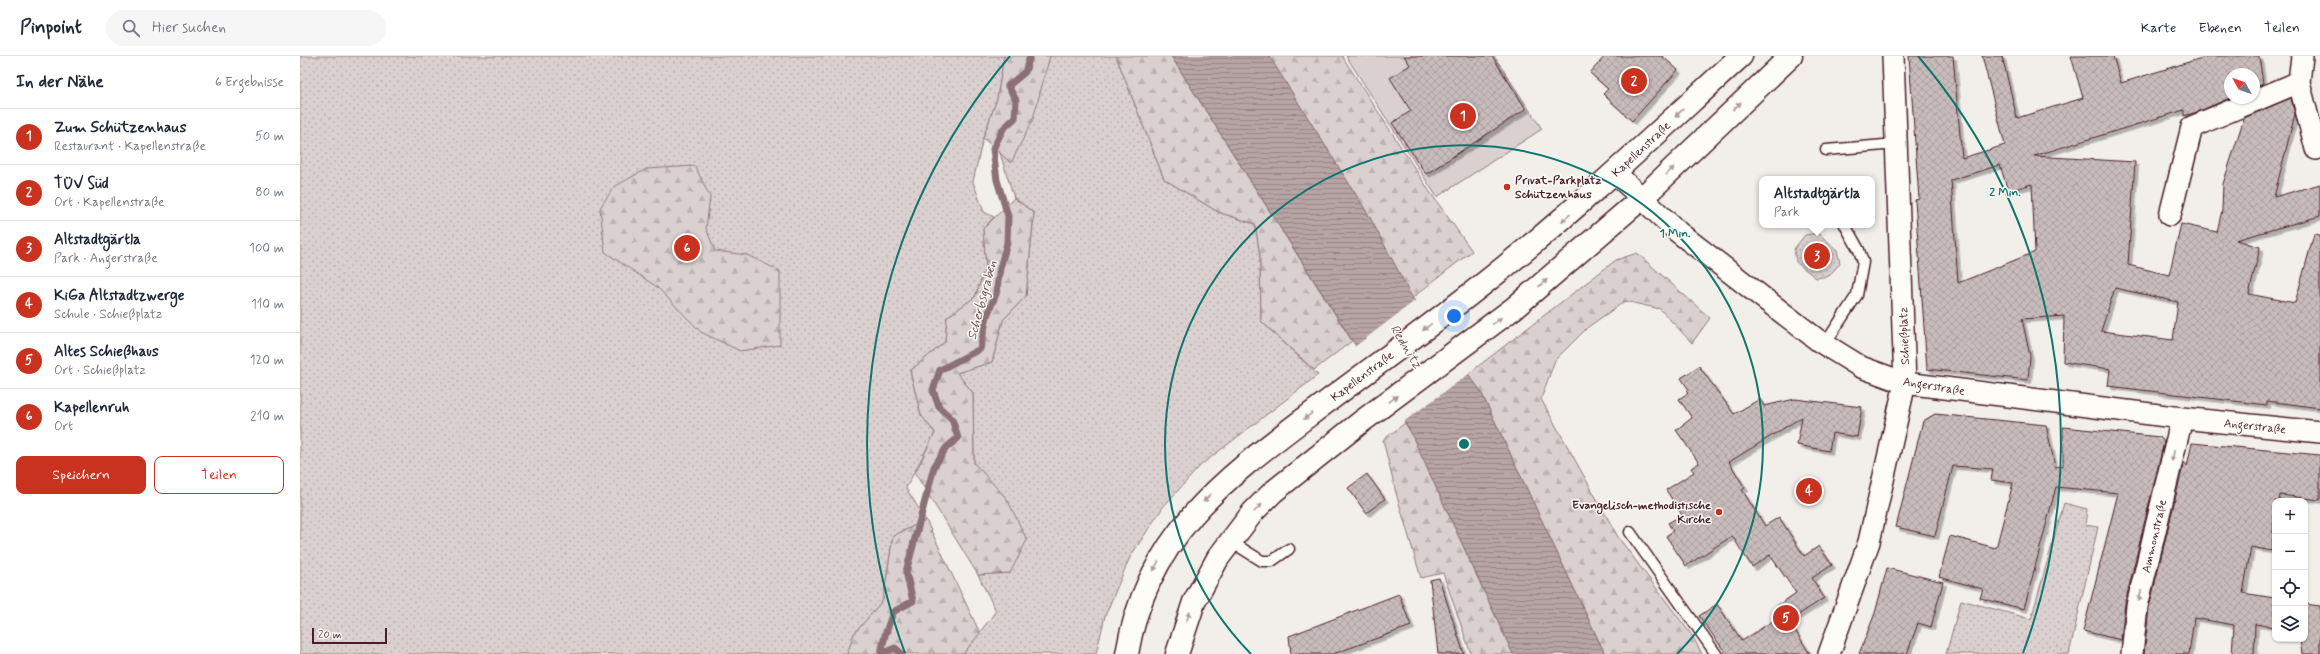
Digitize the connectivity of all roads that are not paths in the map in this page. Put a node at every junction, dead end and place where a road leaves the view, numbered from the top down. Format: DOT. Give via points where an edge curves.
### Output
graph roads {
  1 [pos="1741,56"];
  2 [pos="1893,56"];
  3 [pos="2302,56"];
  4 [pos="1787,57"];
  5 [pos="2299,82"];
  6 [pos="1896,144"];
  7 [pos="2316,149"];
  8 [pos="1826,150"];
  9 [pos="1615,173"];
  10 [pos="1642,198"];
  11 [pos="2170,215"];
  12 [pos="1847,228"];
  13 [pos="1825,344"];
  14 [pos="1905,383"];
  15 [pos="2182,418"];
  16 [pos="2320,432"];
  17 [pos="1630,532"];
  18 [pos="1230,540"];
  19 [pos="1289,549"];
  20 [pos="1127,654"];
  21 [pos="1177,654"];
  22 [pos="1716,654"];
  23 [pos="1829,654"];
  24 [pos="2132,654"];
  1 -- 9 [label="main road, Kapellenstraße, one-way"];
  2 -- 6 [label="street, Schießplatz"];
  3 -- 5 [label="street"];
  10 -- 4 [label="main road, one-way"];
  5 -- 7 [label="street"];
  5 -- 11 [label="street" via="2192,128"];
  6 -- 8 [label="lane"];
  6 -- 14 [label="street, Schießplatz"];
  9 -- 10 [label="street, Angerstraße"];
  9 -- 20 [label="main road, Kapellenstraße, one-way" via="1568,216 1491,278 1249,461 1210,494 1191,515 1161,558 1138,609"];
  10 -- 13 [label="street, Angerstraße" via="1678,232"];
  18 -- 10 [label="main road, one-way" via="1273,492 1514,308"];
  12 -- 13 [label="lane" via="1863,262 1857,295"];
  13 -- 14 [label="street, Angerstraße" via="1861,367"];
  14 -- 15 [label="street, Angerstraße"];
  14 -- 23 [label="street, Schießplatz" via="1869,542"];
  15 -- 16 [label="street, Angerstraße"];
  15 -- 24 [label="street, Ammonstraße, one-way" via="2137,606"];
  17 -- 22 [label="lane"];
  18 -- 19 [label="lane" via="1262,561 1272,560"];
  21 -- 18 [label="main road, one-way" via="1194,602"];
}
